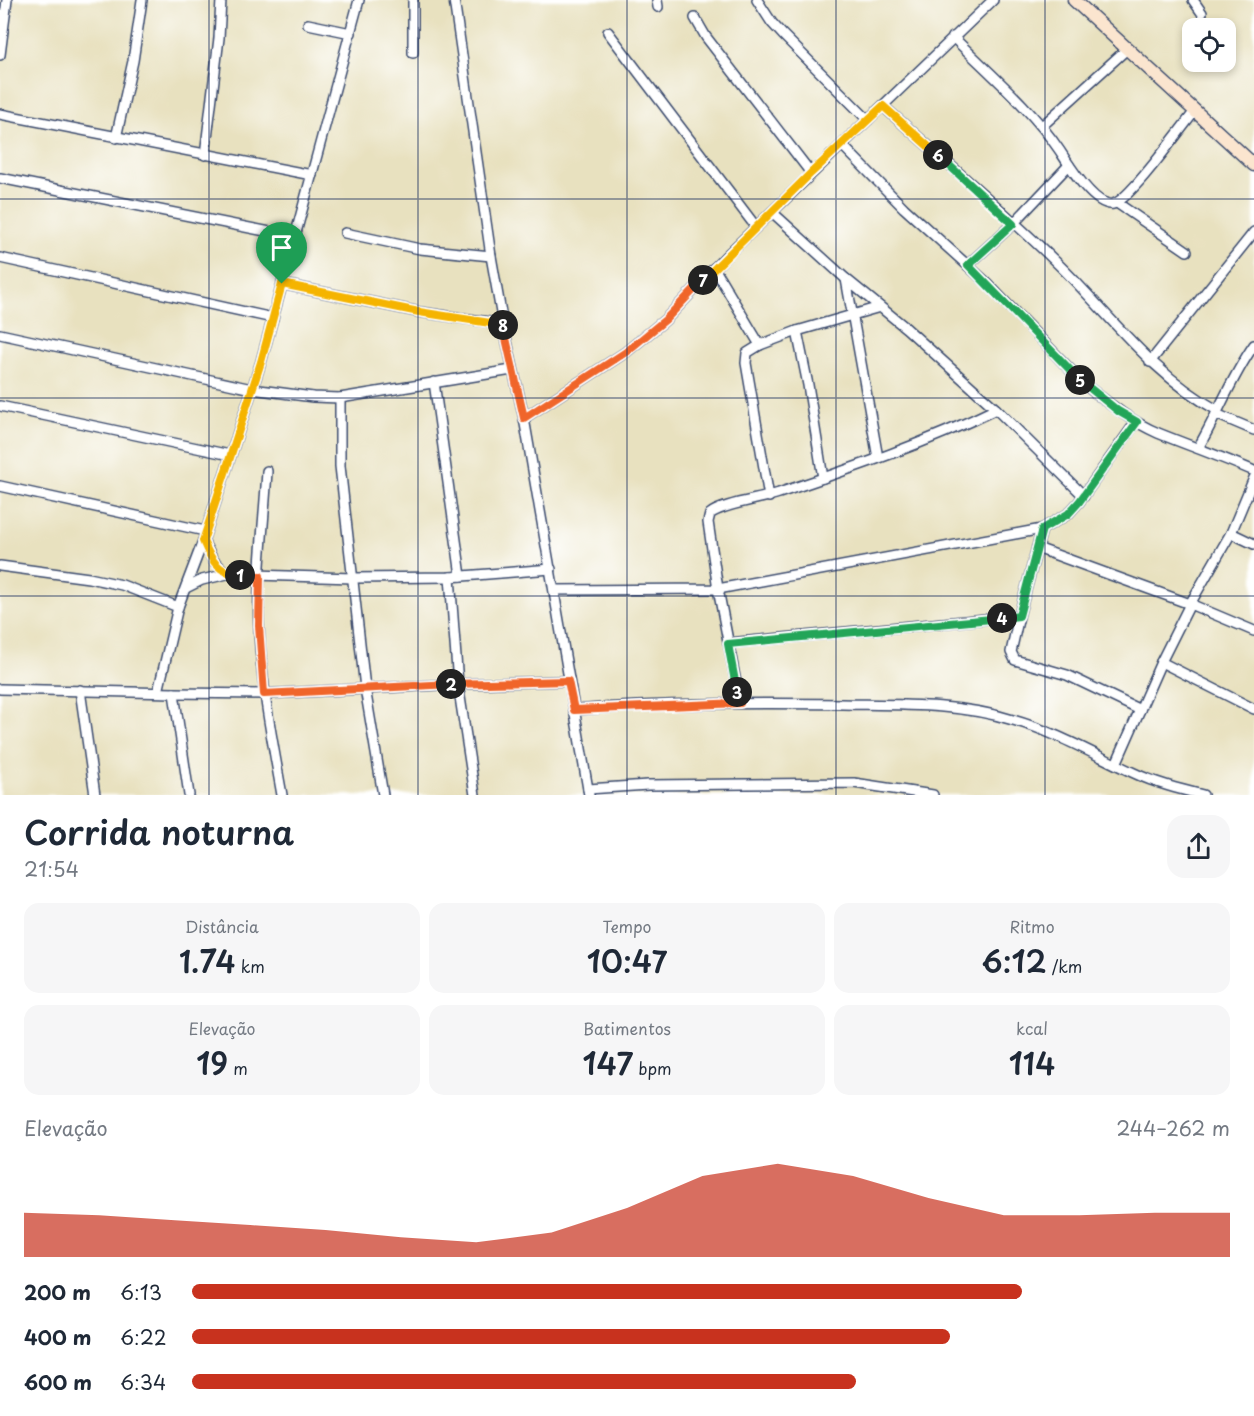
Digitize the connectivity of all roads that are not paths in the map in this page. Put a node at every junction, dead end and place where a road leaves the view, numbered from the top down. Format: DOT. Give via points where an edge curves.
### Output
graph roads {
  1 [pos="7,0"];
  2 [pos="142,0"];
  3 [pos="221,0"];
  4 [pos="359,0"];
  5 [pos="413,0"];
  6 [pos="454,0"];
  7 [pos="757,0"];
  8 [pos="993,0"];
  9 [pos="1074,0"];
  10 [pos="1193,0"];
  11 [pos="1202,13"];
  12 [pos="695,18"];
  13 [pos="308,24"];
  14 [pos="608,32"];
  15 [pos="351,33"];
  16 [pos="952,37"];
  17 [pos="1127,49"];
  18 [pos="413,53"];
  19 [pos="0,55"];
  20 [pos="883,106"];
  21 [pos="1195,111"];
  22 [pos="0,114"];
  23 [pos="868,120"];
  24 [pos="1042,126"];
  25 [pos="116,138"];
  26 [pos="842,146"];
  27 [pos="205,155"];
  28 [pos="1069,165"];
  29 [pos="1254,165"];
  30 [pos="811,173"];
  31 [pos="312,175"];
  32 [pos="0,178"];
  33 [pos="1117,203"];
  34 [pos="772,212"];
  35 [pos="1013,224"];
  36 [pos="756,227"];
  37 [pos="1254,232"];
  38 [pos="345,233"];
  39 [pos="295,237"];
  40 [pos="1187,251"];
  41 [pos="491,256"];
  42 [pos="0,258"];
  43 [pos="968,265"];
  44 [pos="714,268"];
  45 [pos="846,279"];
  46 [pos="282,284"];
  47 [pos="880,307"];
  48 [pos="851,316"];
  49 [pos="273,318"];
  50 [pos="503,324"];
  51 [pos="797,331"];
  52 [pos="0,334"];
  53 [pos="760,345"];
  54 [pos="1254,345"];
  55 [pos="1150,362"];
  56 [pos="512,370"];
  57 [pos="434,382"];
  58 [pos="252,389"];
  59 [pos="340,398"];
  60 [pos="0,406"];
  61 [pos="996,409"];
  62 [pos="1216,412"];
  63 [pos="524,418"];
  64 [pos="1137,422"];
  65 [pos="1254,430"];
  66 [pos="1198,448"];
  67 [pos="230,455"];
  68 [pos="878,458"];
  69 [pos="267,471"];
  70 [pos="1254,471"];
  71 [pos="823,478"];
  72 [pos="1254,478"];
  73 [pos="0,486"];
  74 [pos="1084,496"];
  75 [pos="769,497"];
  76 [pos="1042,529"];
  77 [pos="1231,533"];
  78 [pos="204,536"];
  79 [pos="1254,544"];
  80 [pos="1037,548"];
  81 [pos="0,566"];
  82 [pos="551,569"];
  83 [pos="227,574"];
  84 [pos="260,576"];
  85 [pos="461,576"];
  86 [pos="450,577"];
  87 [pos="353,578"];
  88 [pos="186,588"];
  89 [pos="718,589"];
  90 [pos="554,590"];
  91 [pos="1190,604"];
  92 [pos="178,607"];
  93 [pos="1019,616"];
  94 [pos="1254,631"];
  95 [pos="728,644"];
  96 [pos="1161,662"];
  97 [pos="568,681"];
  98 [pos="458,684"];
  99 [pos="0,688"];
  100 [pos="365,688"];
  101 [pos="80,690"];
  102 [pos="158,692"];
  103 [pos="174,693"];
  104 [pos="264,694"];
  105 [pos="740,703"];
  106 [pos="1254,709"];
  107 [pos="574,710"];
  108 [pos="1140,710"];
  109 [pos="1116,764"];
  110 [pos="588,792"];
  111 [pos="95,795"];
  112 [pos="189,795"];
  113 [pos="282,795"];
  114 [pos="382,795"];
  115 [pos="475,795"];
  116 [pos="933,795"];
  117 [pos="1203,795"];
  1 -- 19 [label="street"];
  2 -- 25 [label="street"];
  3 -- 27 [label="street"];
  4 -- 15 [label="street"];
  5 -- 18 [label="street"];
  6 -- 41 [label="street"];
  7 -- 23 [label="street" via="783,35"];
  8 -- 16 [label="street"];
  9 -- 17 [label="street"];
  10 -- 11 [label="street"];
  12 -- 30 [label="street"];
  13 -- 15 [label="street"];
  14 -- 36 [label="street"];
  15 -- 31 [label="street"];
  16 -- 20 [label="street"];
  16 -- 24 [label="street"];
  17 -- 21 [label="street"];
  17 -- 24 [label="street"];
  20 -- 23 [label="street"];
  20 -- 35 [label="street"];
  21 -- 29 [label="street"];
  21 -- 33 [label="street" via="1132,190"];
  22 -- 25 [label="street"];
  23 -- 26 [label="street"];
  24 -- 28 [label="street"];
  25 -- 27 [label="street"];
  26 -- 30 [label="street"];
  26 -- 43 [label="street"];
  27 -- 31 [label="street"];
  28 -- 33 [label="street" via="1098,200"];
  28 -- 35 [label="street"];
  30 -- 34 [label="street"];
  31 -- 39 [label="street"];
  32 -- 39 [label="street"];
  33 -- 40 [label="street"];
  34 -- 36 [label="street"];
  34 -- 45 [label="street"];
  35 -- 43 [label="street"];
  35 -- 55 [label="street" via="1059,264"];
  36 -- 44 [label="street"];
  37 -- 55 [label="street"];
  38 -- 41 [label="street" via="420,249"];
  39 -- 46 [label="street"];
  41 -- 50 [label="street"];
  42 -- 49 [label="street"];
  43 -- 64 [label="street" via="1084,384"];
  44 -- 53 [label="street"];
  44 -- 63 [label="street" via="646,337"];
  45 -- 47 [label="street"];
  45 -- 48 [label="street"];
  46 -- 49 [label="street"];
  46 -- 50 [label="street" via="419,312"];
  47 -- 48 [label="street"];
  47 -- 61 [label="street"];
  48 -- 51 [label="street"];
  48 -- 68 [label="street"];
  49 -- 58 [label="street"];
  50 -- 56 [label="street"];
  51 -- 53 [label="street"];
  51 -- 71 [label="street"];
  52 -- 58 [label="street"];
  53 -- 75 [label="street" via="747,353 746,359"];
  54 -- 62 [label="street"];
  55 -- 62 [label="street"];
  56 -- 57 [label="street"];
  56 -- 63 [label="street"];
  57 -- 59 [label="street"];
  57 -- 85 [label="street"];
  58 -- 59 [label="street"];
  58 -- 67 [label="street"];
  59 -- 87 [label="street" via="339,448"];
  60 -- 67 [label="street"];
  61 -- 68 [label="street" via="944,434"];
  61 -- 74 [label="street"];
  62 -- 65 [label="street"];
  62 -- 66 [label="street"];
  63 -- 82 [label="street"];
  64 -- 66 [label="street"];
  64 -- 74 [label="street"];
  66 -- 70 [label="street"];
  67 -- 78 [label="street"];
  68 -- 71 [label="street"];
  69 -- 84 [label="street"];
  71 -- 75 [label="street"];
  72 -- 77 [label="street"];
  73 -- 78 [label="street"];
  74 -- 76 [label="street" via="1068,514"];
  75 -- 89 [label="street" via="710,514"];
  76 -- 80 [label="street"];
  76 -- 89 [label="street"];
  77 -- 79 [label="street"];
  77 -- 91 [label="street"];
  78 -- 83 [label="street" via="213,560"];
  78 -- 88 [label="street"];
  80 -- 91 [label="street"];
  80 -- 93 [label="street"];
  81 -- 92 [label="street" via="114,583"];
  82 -- 85 [label="street"];
  82 -- 90 [label="street"];
  83 -- 84 [label="street"];
  83 -- 88 [label="street"];
  84 -- 87 [label="street"];
  84 -- 104 [label="street"];
  85 -- 86 [label="street"];
  86 -- 87 [label="street"];
  86 -- 98 [label="street"];
  87 -- 100 [label="street"];
  88 -- 92 [label="street"];
  89 -- 90 [label="street"];
  89 -- 95 [label="street"];
  90 -- 97 [label="street"];
  91 -- 94 [label="street"];
  91 -- 96 [label="street"];
  92 -- 102 [label="street"];
  93 -- 95 [label="street"];
  93 -- 108 [label="street" via="1011,652 1014,660 1067,675"];
  95 -- 105 [label="street"];
  96 -- 106 [label="street"];
  96 -- 108 [label="street"];
  97 -- 98 [label="street"];
  97 -- 107 [label="street"];
  98 -- 100 [label="street"];
  98 -- 115 [label="street"];
  99 -- 101 [label="street"];
  100 -- 104 [label="street"];
  100 -- 114 [label="street"];
  101 -- 102 [label="street"];
  101 -- 111 [label="street"];
  102 -- 103 [label="street"];
  103 -- 104 [label="street"];
  103 -- 112 [label="street"];
  104 -- 113 [label="street"];
  105 -- 107 [label="street"];
  105 -- 109 [label="street" via="907,705 966,710 1049,731"];
  107 -- 110 [label="street"];
  108 -- 109 [label="street"];
  109 -- 117 [label="street" via="1160,783"];
  110 -- 116 [label="street" via="648,785 854,783"];
}
